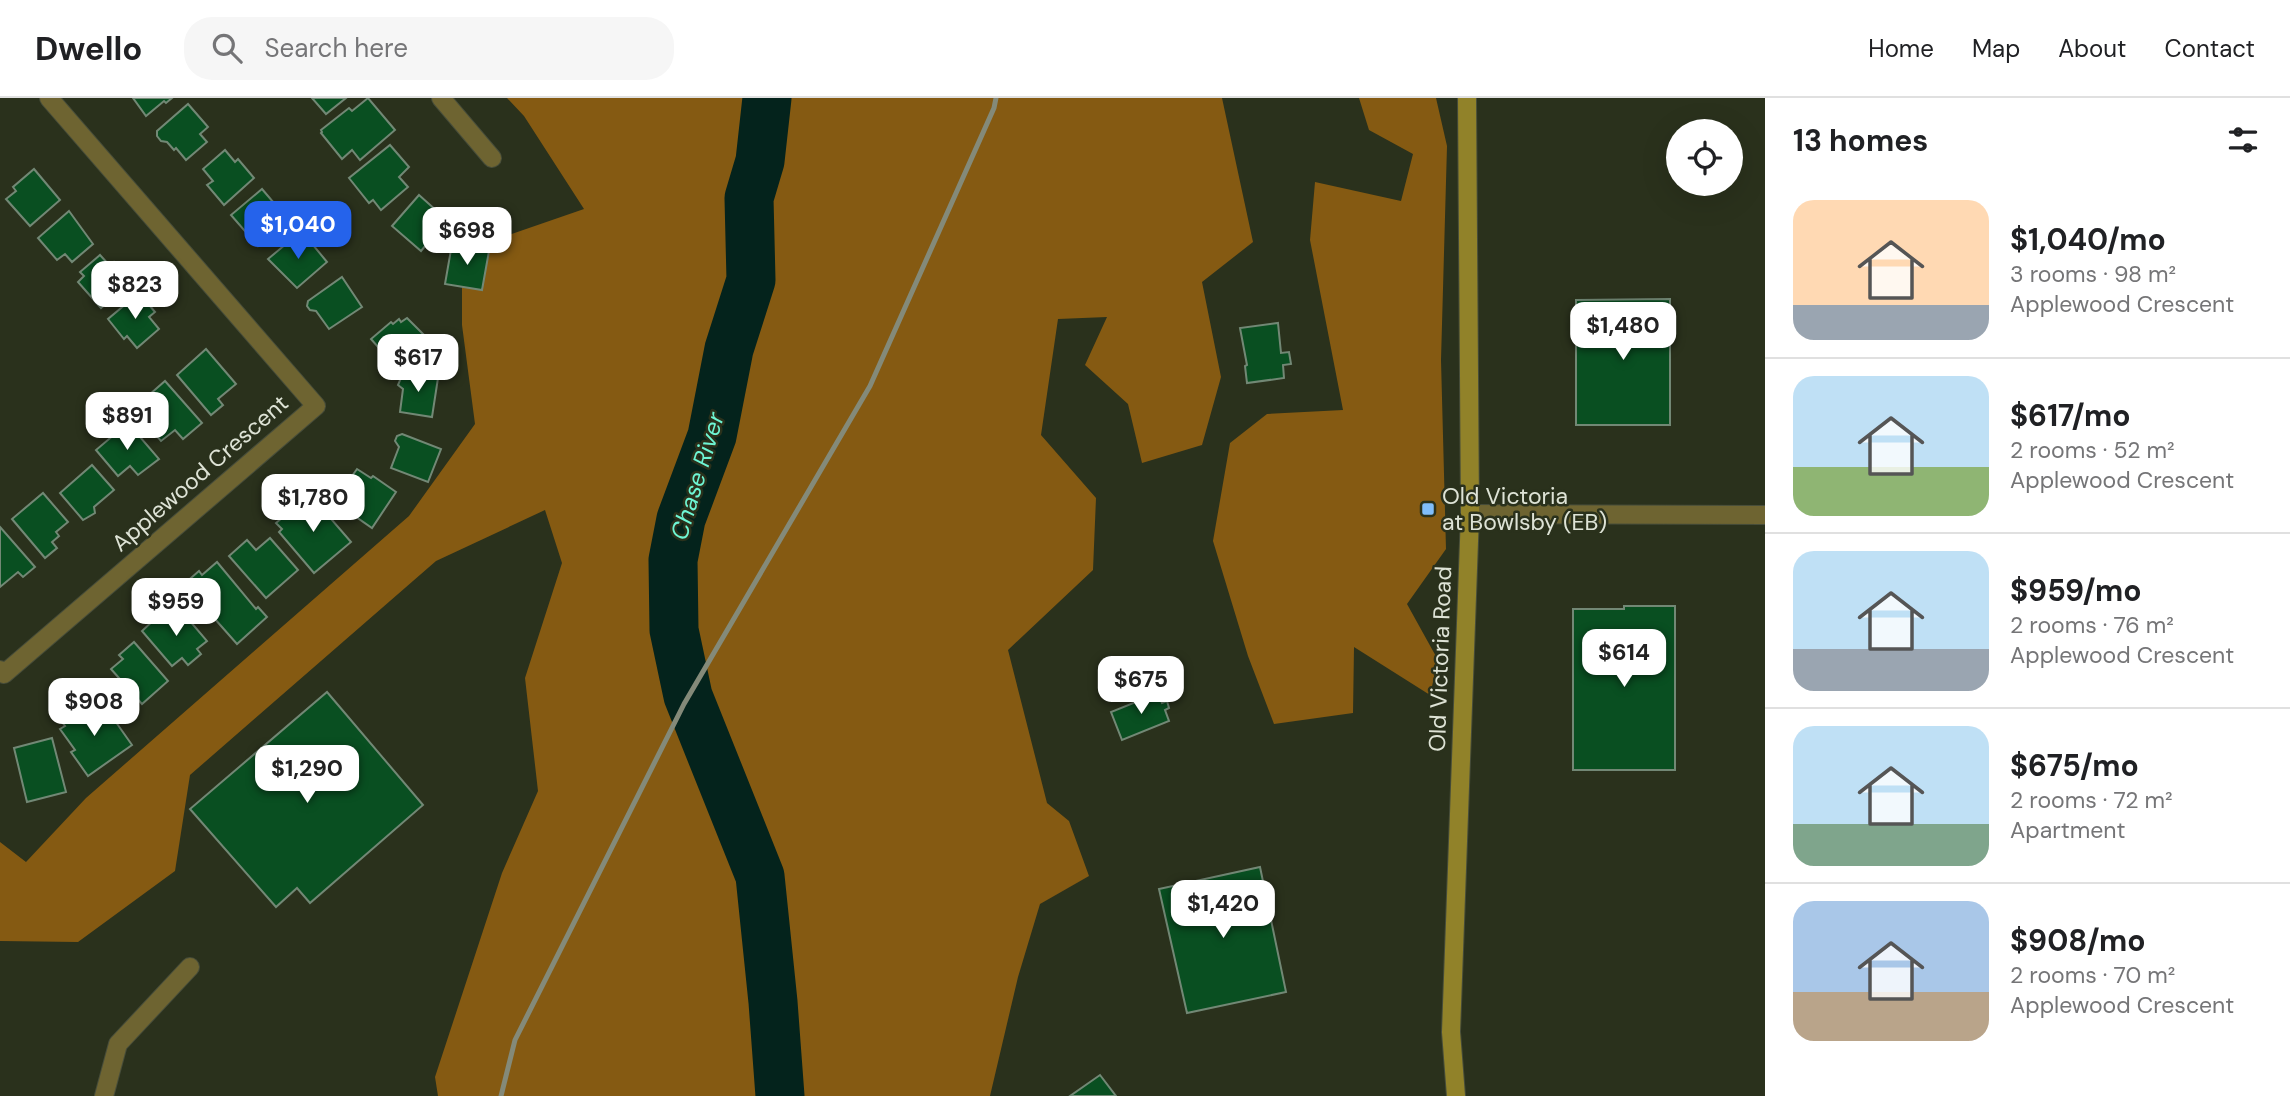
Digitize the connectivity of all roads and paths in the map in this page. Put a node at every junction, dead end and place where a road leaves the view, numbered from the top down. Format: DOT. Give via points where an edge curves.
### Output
graph roads {
  1 [pos="49,98"];
  2 [pos="441,98"];
  3 [pos="1467,98"];
  4 [pos="492,158"];
  5 [pos="1470,514"];
  6 [pos="1765,515"];
  7 [pos="0,670"];
  8 [pos="190,967"];
  9 [pos="104,1096"];
  10 [pos="1456,1096"];
  1 -- 7 [label="street, Applewood Crescent" via="316,406 4,674"];
  2 -- 4 [label="street"];
  3 -- 5 [label="street, Old Victoria Road"];
  5 -- 6 [label="street"];
  5 -- 10 [label="street, Old Victoria Road" via="1451,1032"];
  8 -- 9 [label="street" via="118,1044"];
}
